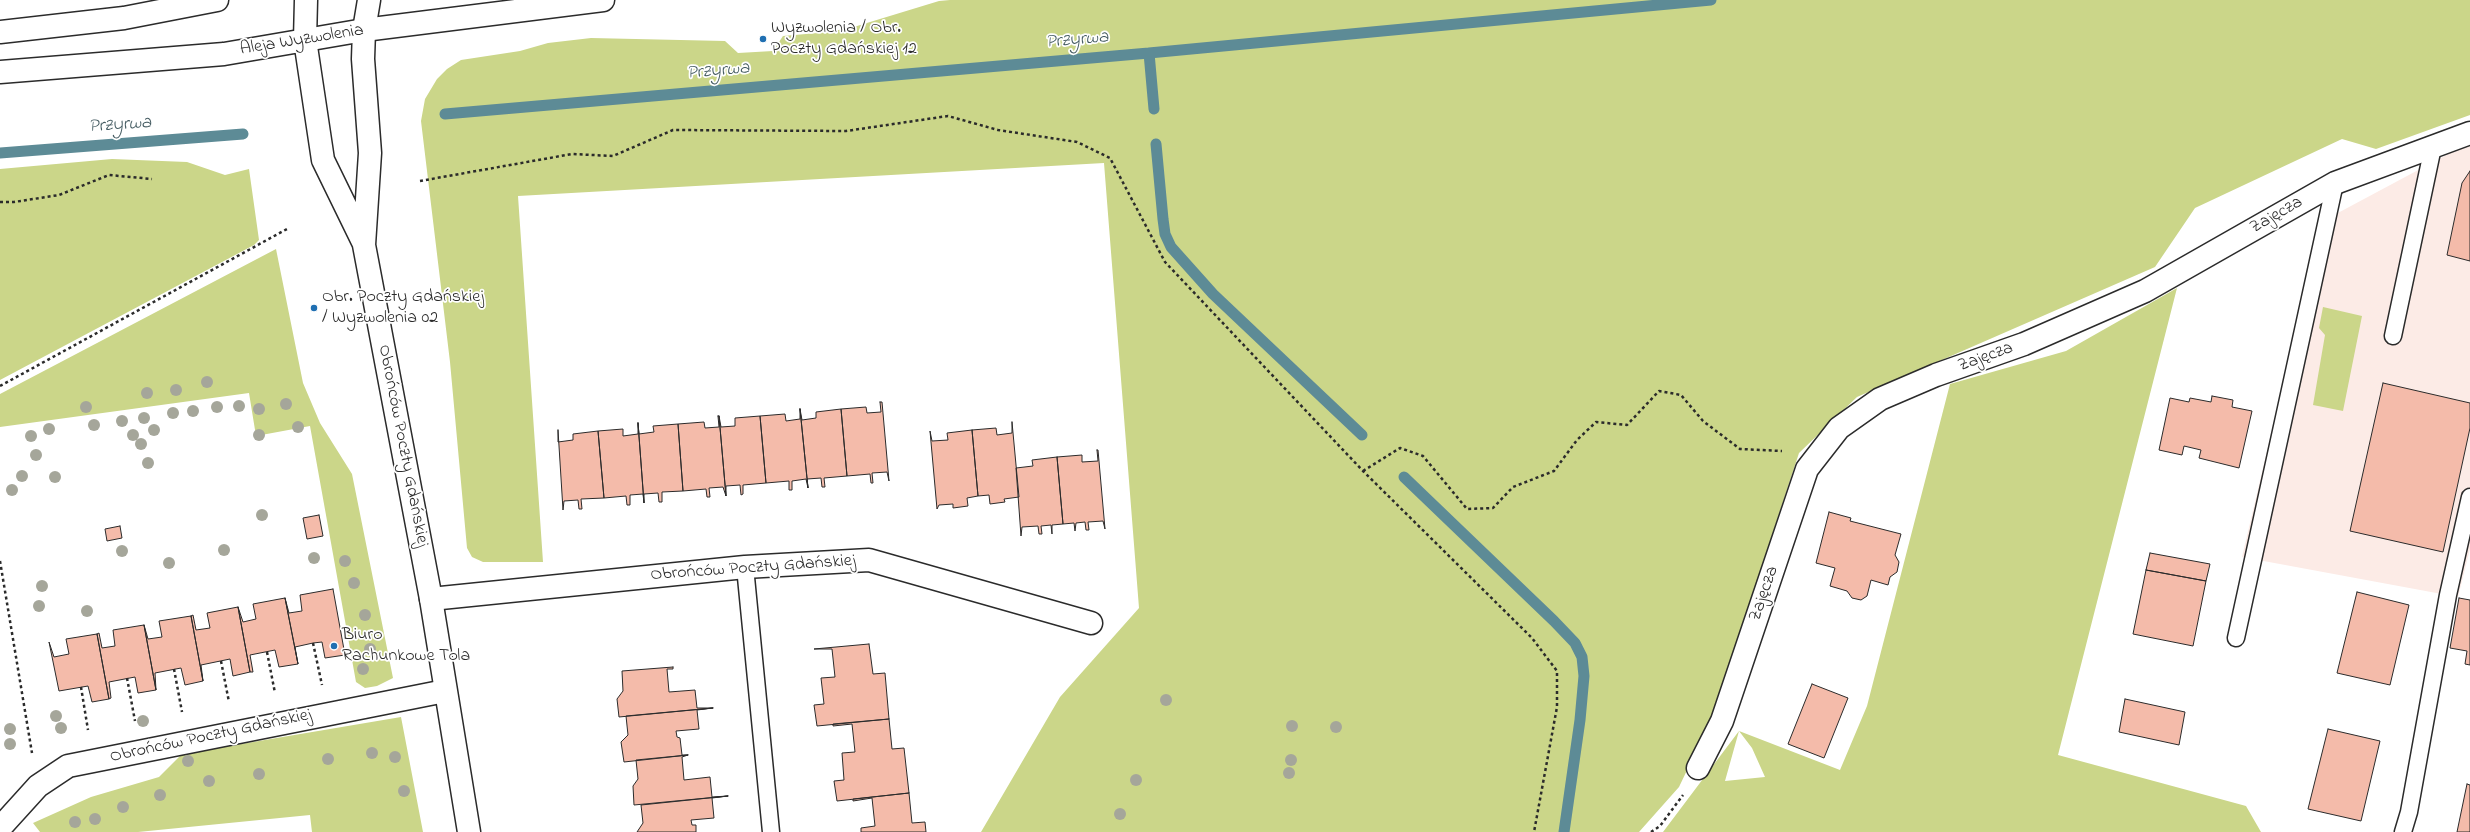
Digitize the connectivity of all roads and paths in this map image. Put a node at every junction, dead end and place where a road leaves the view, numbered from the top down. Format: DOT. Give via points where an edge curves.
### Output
graph roads {
  1 [pos="217,0"];
  2 [pos="306,0"];
  3 [pos="369,0"];
  4 [pos="603,0"];
  5 [pos="364,30"];
  6 [pos="0,32"];
  7 [pos="305,40"];
  8 [pos="0,72"];
  9 [pos="2470,133"];
  10 [pos="2433,147"];
  11 [pos="152,179"];
  12 [pos="420,181"];
  13 [pos="2335,183"];
  14 [pos="0,202"];
  15 [pos="287,229"];
  16 [pos="364,245"];
  17 [pos="2393,336"];
  18 [pos="0,386"];
  19 [pos="1824,447"];
  20 [pos="1363,471"];
  21 [pos="2470,497"];
  22 [pos="0,561"];
  23 [pos="745,567"];
  24 [pos="431,599"];
  25 [pos="1091,623"];
  26 [pos="2236,638"];
  27 [pos="313,643"];
  28 [pos="267,652"];
  29 [pos="221,661"];
  30 [pos="174,670"];
  31 [pos="127,678"];
  32 [pos="81,687"];
  33 [pos="322,690"];
  34 [pos="445,691"];
  35 [pos="276,698"];
  36 [pos="230,707"];
  37 [pos="183,716"];
  38 [pos="136,725"];
  39 [pos="89,734"];
  40 [pos="33,759"];
  41 [pos="1698,768"];
  42 [pos="0,828"];
  43 [pos="469,832"];
  44 [pos="771,832"];
  45 [pos="1534,832"];
  46 [pos="1651,832"];
  47 [pos="2403,832"];
  1 -- 6 [label="street" via="124,18"];
  2 -- 7 [label="street, Obrońców Poczty Gdańskiej"];
  3 -- 5 [label="street, Obrońców Poczty Gdańskiej"];
  4 -- 5 [label="street, Aleja Wyzwolenia"];
  5 -- 7 [label="street, Aleja Wyzwolenia"];
  5 -- 16 [label="street, Obrońców Poczty Gdańskiej" via="363,59 370,153"];
  7 -- 8 [label="street, Aleja Wyzwolenia" via="204,56"];
  7 -- 16 [label="street, Obrońców Poczty Gdańskiej" via="322,160"];
  9 -- 10 [label="street, Zajęcza"];
  10 -- 13 [label="street, Zajęcza"];
  10 -- 17 [label="lane"];
  11 -- 14 [label="path" via="109,175 59,194"];
  12 -- 20 [label="path" via="572,154 614,156 673,130 846,131 948,116 998,130 1077,142 1110,158 1165,262"];
  13 -- 19 [label="street, Zajęcza" via="2145,291 2024,344 1936,375 1880,400 1839,428"];
  13 -- 26 [label="lane"];
  15 -- 18 [label="path"];
  16 -- 24 [label="street, Obrońców Poczty Gdańskiej"];
  19 -- 20 [label="path" via="1780,451 1740,449 1703,421 1682,395 1659,391 1627,425 1596,422 1577,440 1554,471 1513,487 1493,508 1467,509 1423,456 1400,448"];
  19 -- 41 [label="street, Zajęcza" via="1807,469 1722,721"];
  20 -- 45 [label="path" via="1532,638 1557,671 1557,707"];
  21 -- 47 [label="lane" via="2448,595 2409,812"];
  22 -- 40 [label="path"];
  23 -- 24 [label="street, Obrońców Poczty Gdańskiej"];
  23 -- 25 [label="street, Obrońców Poczty Gdańskiej" via="869,560"];
  23 -- 44 [label="lane"];
  24 -- 34 [label="street, Obrońców Poczty Gdańskiej"];
  27 -- 33 [label="path"];
  28 -- 35 [label="path"];
  29 -- 36 [label="path"];
  30 -- 37 [label="path"];
  31 -- 38 [label="path"];
  32 -- 39 [label="path"];
  34 -- 42 [label="street, Obrońców Poczty Gdańskiej" via="68,766 38,786"];
  34 -- 43 [label="street, Obrońców Poczty Gdańskiej"];
  41 -- 46 [label="path" via="1690,786 1660,826"];
}
